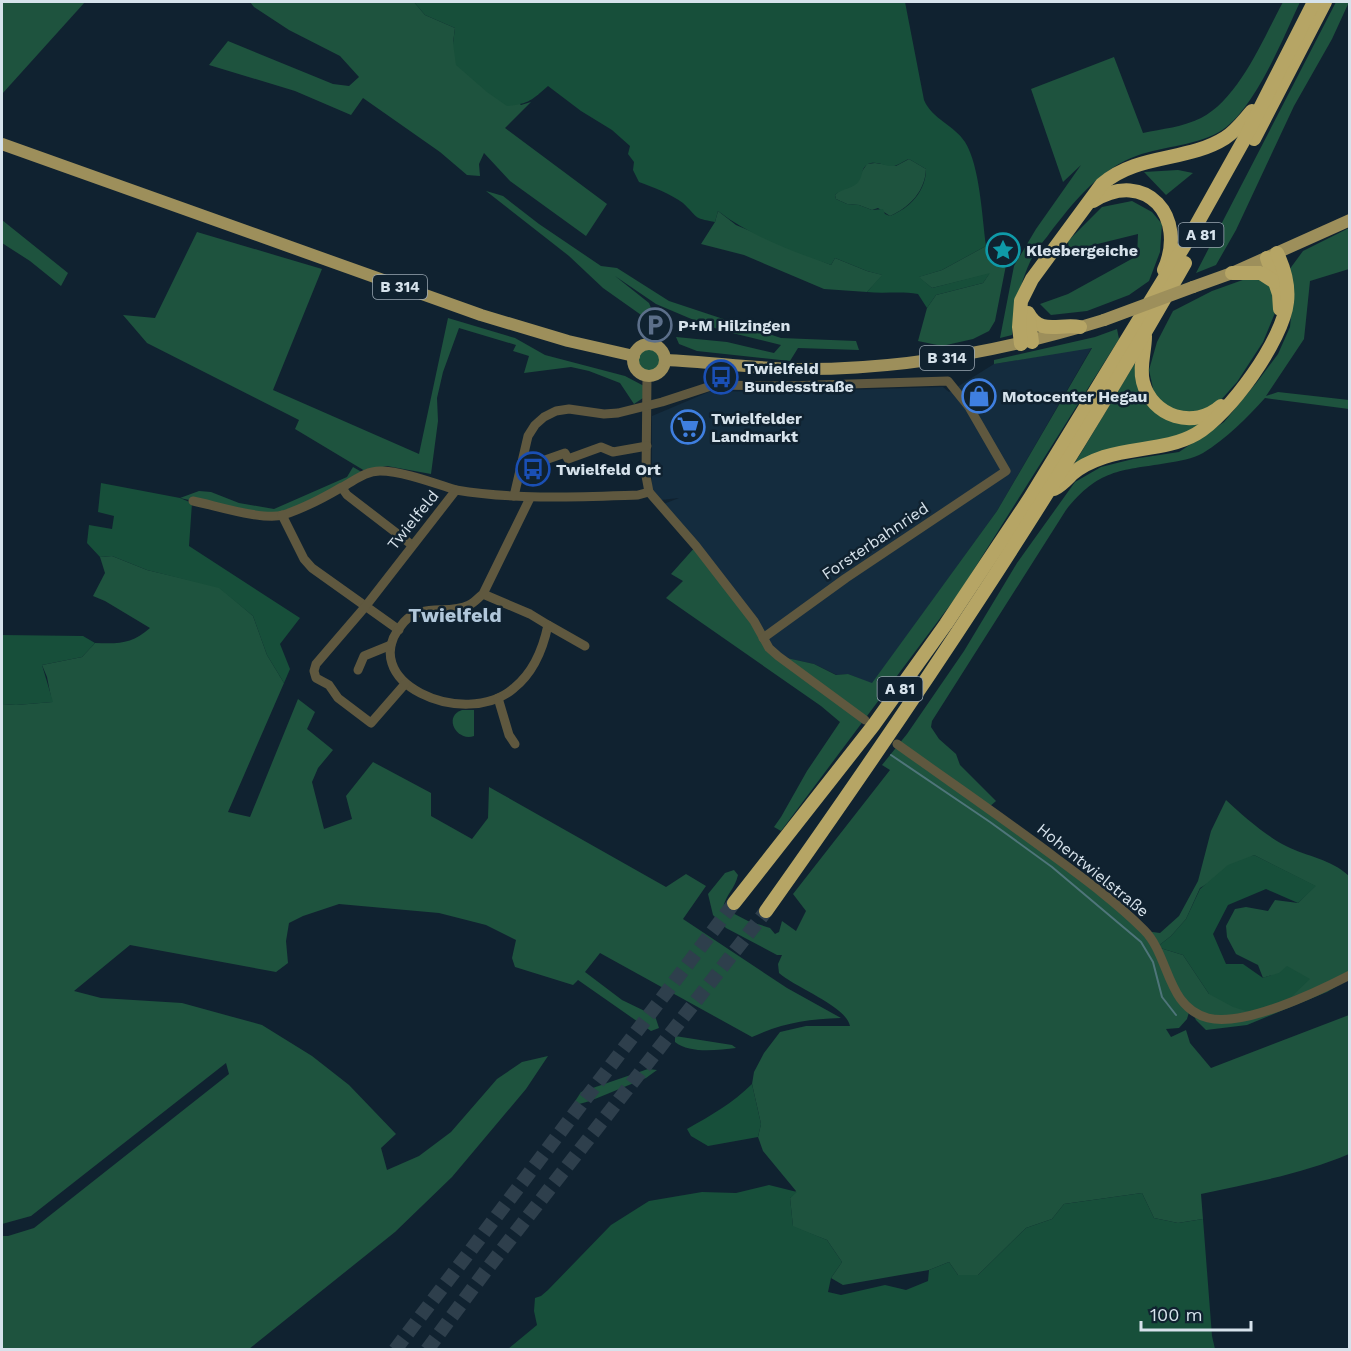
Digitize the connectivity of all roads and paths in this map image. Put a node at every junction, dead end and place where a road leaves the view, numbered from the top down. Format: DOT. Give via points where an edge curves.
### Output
graph roads {
  1 [pos="1314,2"];
  2 [pos="1326,2"];
  3 [pos="1262,102"];
  4 [pos="2,144"];
  5 [pos="1089,203"];
  6 [pos="1350,220"];
  7 [pos="1272,255"];
  8 [pos="1232,273"];
  9 [pos="1275,282"];
  10 [pos="1027,291"];
  11 [pos="1158,291"];
  12 [pos="1028,313"];
  13 [pos="1080,327"];
  14 [pos="1145,334"];
  15 [pos="1026,343"];
  16 [pos="634,356"];
  17 [pos="665,360"];
  18 [pos="647,375"];
  19 [pos="647,406"];
  20 [pos="647,446"];
  21 [pos="528,466"];
  22 [pos="342,488"];
  23 [pos="456,490"];
  24 [pos="1050,491"];
  25 [pos="649,492"];
  26 [pos="514,496"];
  27 [pos="530,498"];
  28 [pos="193,501"];
  29 [pos="282,515"];
  30 [pos="411,544"];
  31 [pos="483,594"];
  32 [pos="365,607"];
  33 [pos="548,625"];
  34 [pos="399,630"];
  35 [pos="762,638"];
  36 [pos="391,645"];
  37 [pos="585,646"];
  38 [pos="358,670"];
  39 [pos="405,684"];
  40 [pos="498,698"];
  41 [pos="865,720"];
  42 [pos="515,744"];
  43 [pos="897,744"];
  44 [pos="734,903"];
  45 [pos="766,911"];
  46 [pos="1350,975"];
  1 -- 3 [label="highway, A 81"];
  2 -- 14 [label="highway, A 81" via="1236,174"];
  3 -- 5 [label="highway" via="1227,136 1197,150 1127,167 1102,184"];
  3 -- 11 [label="highway, A 81"];
  4 -- 16 [label="main road, B 314" via="431,298 550,336"];
  5 -- 10 [label="highway" via="1041,264"];
  5 -- 11 [label="highway" via="1106,193 1125,189 1147,195 1162,209 1172,243 1157,282"];
  6 -- 7 [label="main road, B 314"];
  7 -- 8 [label="main road, B 314"];
  7 -- 9 [label="highway"];
  7 -- 24 [label="highway" via="1287,288 1282,323 1269,350 1221,413 1206,428 1184,440 1090,462"];
  8 -- 9 [label="highway" via="1261,273"];
  8 -- 13 [label="main road, B 314, bridge"];
  9 -- 14 [label="highway" via="1280,302 1275,328 1225,402 1211,413 1192,419 1171,416 1149,398 1141,373"];
  10 -- 12 [label="highway"];
  10 -- 15 [label="highway" via="1020,308"];
  11 -- 44 [label="highway, A 81" via="957,608 873,726"];
  12 -- 13 [label="highway" via="1047,328"];
  12 -- 15 [label="highway"];
  13 -- 15 [label="main road, B 314"];
  14 -- 24 [label="highway, A 81"];
  15 -- 17 [label="main road, B 314" via="920,362 826,369"];
  16 -- 17 [label="main road" via="643,345 653,344 661,348"];
  16 -- 18 [label="main road" via="636,369"];
  17 -- 18 [label="main road" via="660,372"];
  18 -- 19 [label="street"];
  19 -- 20 [label="street"];
  19 -- 26 [label="street" via="604,414 569,409 544,417 528,436"];
  19 -- 35 [label="street, Forsterbahnried" via="714,385 948,381 969,407 1005,471"];
  20 -- 21 [label="street" via="613,452 601,447 568,459 565,453"];
  20 -- 25 [label="street"];
  22 -- 23 [label="street" via="379,470"];
  22 -- 29 [label="street"];
  22 -- 30 [label="street"];
  23 -- 26 [label="street, Twielfeld"];
  23 -- 30 [label="street, Twielfeld"];
  24 -- 45 [label="highway, A 81" via="930,677"];
  25 -- 27 [label="street, Twielfeld"];
  25 -- 35 [label="street" via="696,546 754,621"];
  26 -- 27 [label="street, Twielfeld"];
  27 -- 31 [label="street"];
  28 -- 29 [label="street" via="248,513"];
  29 -- 32 [label="street" via="312,568"];
  30 -- 32 [label="street, Twielfeld"];
  31 -- 33 [label="street"];
  31 -- 34 [label="street" via="469,605 416,613"];
  32 -- 34 [label="street"];
  32 -- 39 [label="street, Twielfeld" via="316,664 316,678 371,723"];
  33 -- 37 [label="street"];
  33 -- 40 [label="street" via="532,668 514,688"];
  34 -- 36 [label="street"];
  35 -- 41 [label="street" via="778,656"];
  36 -- 38 [label="street" via="364,656"];
  36 -- 39 [label="street" via="392,661"];
  39 -- 40 [label="street" via="439,702 480,704"];
  40 -- 42 [label="street"];
  43 -- 46 [label="street, Hohentwielstraße" via="1093,886 1145,931 1161,956 1174,990 1200,1015 1229,1020 1256,1014"];
}
